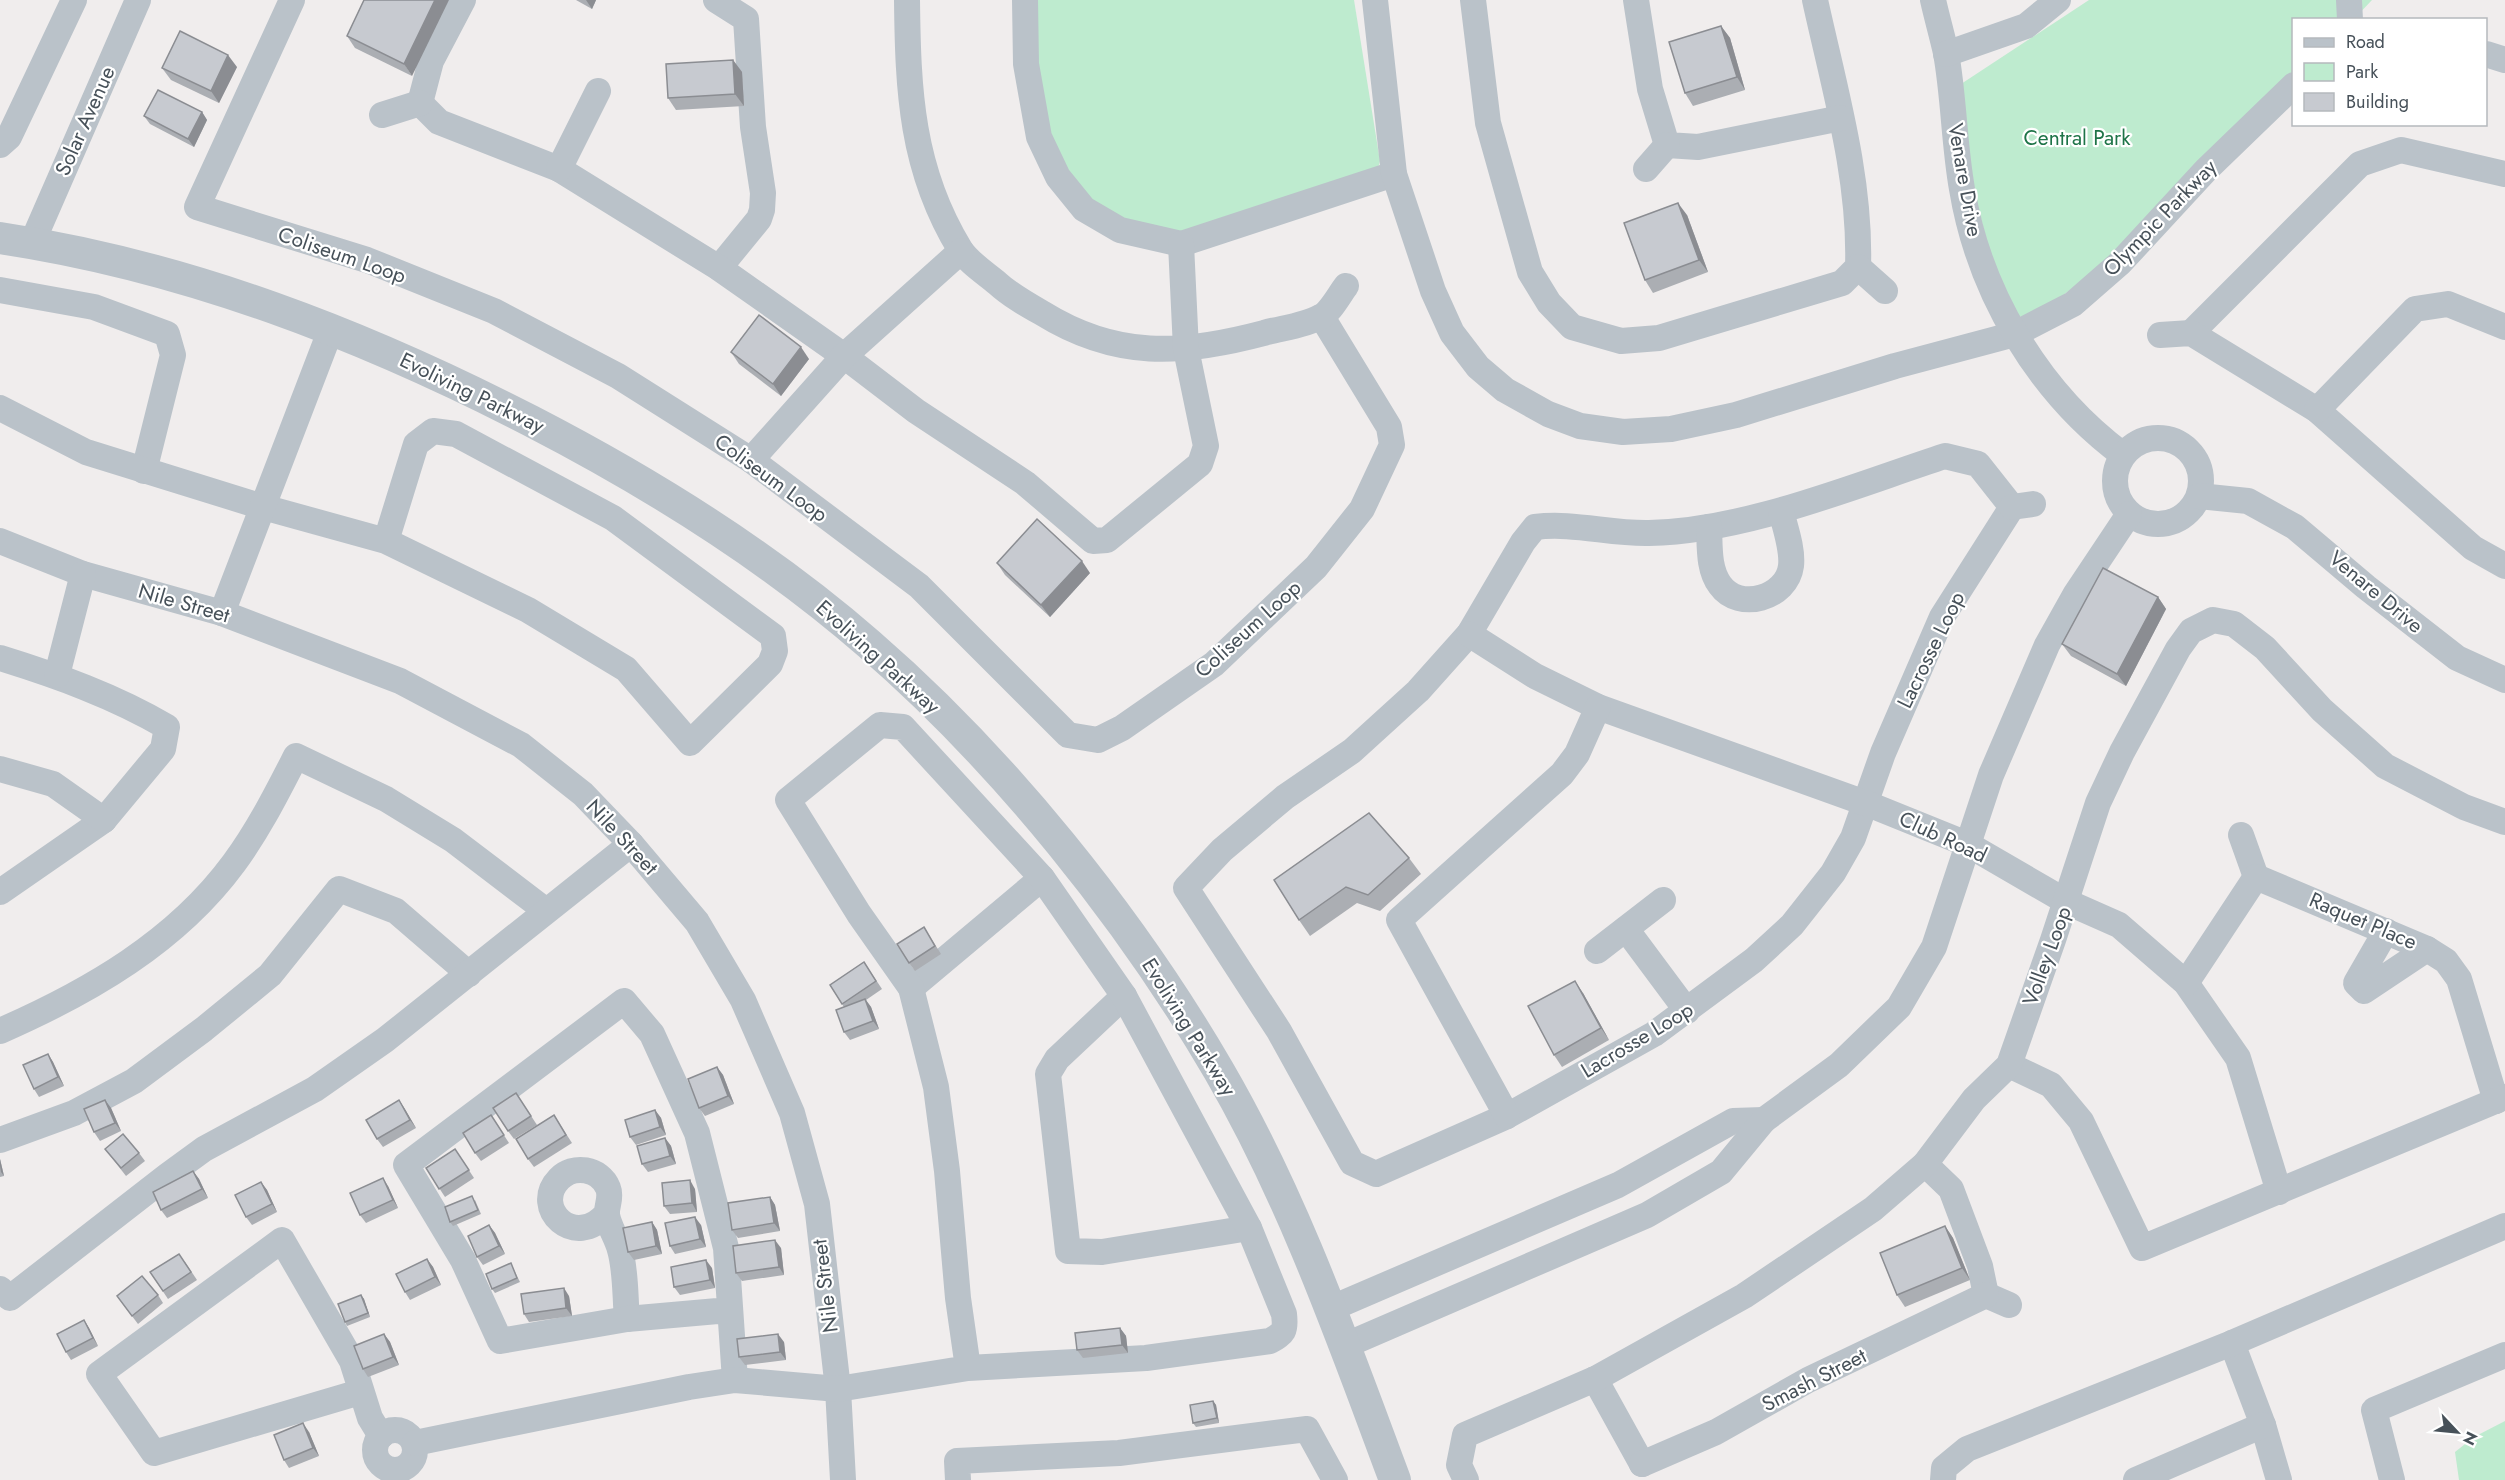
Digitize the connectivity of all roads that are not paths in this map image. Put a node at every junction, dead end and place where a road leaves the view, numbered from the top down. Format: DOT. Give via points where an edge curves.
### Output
graph roads {
  1 [pos="74,0"];
  2 [pos="138,0"];
  3 [pos="292,0"];
  4 [pos="463,0"];
  5 [pos="716,0"];
  6 [pos="907,0"];
  7 [pos="1025,0"];
  8 [pos="1376,0"];
  9 [pos="1473,0"];
  10 [pos="1636,0"];
  11 [pos="1815,0"];
  12 [pos="1933,0"];
  13 [pos="2058,0"];
  14 [pos="2349,0"];
  15 [pos="2350,18"];
  16 [pos="1946,54"];
  17 [pos="2487,54"];
  18 [pos="2505,60"];
  19 [pos="2292,87"];
  20 [pos="598,91"];
  21 [pos="420,103"];
  22 [pos="382,115"];
  23 [pos="1841,118"];
  24 [pos="0,145"];
  25 [pos="1667,146"];
  26 [pos="560,169"];
  27 [pos="1646,169"];
  28 [pos="1394,174"];
  29 [pos="2505,174"];
  30 [pos="0,238"];
  31 [pos="32,243"];
  32 [pos="1181,244"];
  33 [pos="961,251"];
  34 [pos="1858,267"];
  35 [pos="719,268"];
  36 [pos="1346,286"];
  37 [pos="0,290"];
  38 [pos="1885,291"];
  39 [pos="1322,317"];
  40 [pos="2505,327"];
  41 [pos="331,329"];
  42 [pos="2191,333"];
  43 [pos="2015,334"];
  44 [pos="2160,335"];
  45 [pos="1186,349"];
  46 [pos="844,356"];
  47 [pos="0,408"];
  48 [pos="2317,410"];
  49 [pos="2123,455"];
  50 [pos="752,460"];
  51 [pos="144,471"];
  52 [pos="2199,496"];
  53 [pos="263,507"];
  54 [pos="1781,511"];
  55 [pos="2129,514"];
  56 [pos="1708,527"];
  57 [pos="0,541"];
  58 [pos="386,541"];
  59 [pos="2505,566"];
  60 [pos="82,574"];
  61 [pos="222,613"];
  62 [pos="1469,634"];
  63 [pos="0,658"];
  64 [pos="57,675"];
  65 [pos="2505,680"];
  66 [pos="1598,707"];
  67 [pos="0,769"];
  68 [pos="1868,804"];
  69 [pos="104,820"];
  70 [pos="2505,822"];
  71 [pos="2241,835"];
  72 [pos="631,844"];
  73 [pos="1967,844"];
  74 [pos="2256,877"];
  75 [pos="1042,878"];
  76 [pos="0,892"];
  77 [pos="1663,900"];
  78 [pos="2067,902"];
  79 [pos="545,910"];
  80 [pos="1626,929"];
  81 [pos="2386,931"];
  82 [pos="2427,949"];
  83 [pos="1597,951"];
  84 [pos="469,974"];
  85 [pos="2186,982"];
  86 [pos="911,988"];
  87 [pos="1124,996"];
  88 [pos="1688,1011"];
  89 [pos="0,1031"];
  90 [pos="2009,1065"];
  91 [pos="2501,1099"];
  92 [pos="1507,1116"];
  93 [pos="1764,1120"];
  94 [pos="0,1140"];
  95 [pos="1925,1164"];
  96 [pos="2278,1192"];
  97 [pos="607,1213"];
  98 [pos="2505,1226"];
  99 [pos="1249,1228"];
  100 [pos="1515,1230"];
  101 [pos="1530,1267"];
  102 [pos="0,1289"];
  103 [pos="1366,1294"];
  104 [pos="1332,1308"];
  105 [pos="729,1310"];
  106 [pos="627,1319"];
  107 [pos="1383,1329"];
  108 [pos="2232,1343"];
  109 [pos="1344,1346"];
  110 [pos="2505,1355"];
  111 [pos="968,1368"];
  112 [pos="1595,1379"];
  113 [pos="735,1380"];
  114 [pos="838,1389"];
  115 [pos="360,1392"];
  116 [pos="2263,1425"];
  117 [pos="381,1436"];
  118 [pos="415,1443"];
  119 [pos="1637,1472"];
  120 [pos="388,1475"];
  121 [pos="843,1480"];
  122 [pos="958,1480"];
  123 [pos="1335,1480"];
  124 [pos="1395,1480"];
  125 [pos="1466,1480"];
  126 [pos="1943,1480"];
  127 [pos="2136,1480"];
  128 [pos="2278,1480"];
  129 [pos="2392,1480"];
  1 -- 24 [label="street" via="9,137"];
  2 -- 31 [label="street, Solar Avenue"];
  3 -- 50 [label="street, Coliseum Loop" via="197,207 367,260 494,311 618,376"];
  4 -- 21 [label="street" via="431,61"];
  5 -- 35 [label="street" via="746,19 753,127 763,193 759,219"];
  6 -- 33 [label="street" via="908,79 915,138 931,192"];
  7 -- 32 [label="street" via="1026,64 1033,108 1039,137 1058,177 1084,209 1120,230"];
  8 -- 28 [label="street, Olympic Parkway"];
  9 -- 34 [label="street" via="1488,123 1530,272 1549,303 1572,327 1621,341 1659,338 1842,283"];
  10 -- 25 [label="street" via="1650,89"];
  11 -- 23 [label="street"];
  12 -- 16 [label="street, Venare Drive"];
  13 -- 16 [label="street" via="2026,26"];
  14 -- 15 [label="street"];
  16 -- 43 [label="street, Venare Drive" via="1962,189 1970,224 1984,273"];
  17 -- 18 [label="street"];
  19 -- 43 [label="street, Olympic Parkway" via="2073,304"];
  20 -- 26 [label="street"];
  21 -- 22 [label="street"];
  21 -- 26 [label="street" via="439,122"];
  23 -- 25 [label="street" via="1698,147"];
  23 -- 34 [label="street" via="1860,224"];
  25 -- 27 [label="street"];
  26 -- 35 [label="street"];
  28 -- 32 [label="street"];
  28 -- 43 [label="street, Olympic Parkway" via="1432,291 1452,333 1478,367 1505,390 1548,414 1581,426 1623,432 1705,423"];
  29 -- 42 [label="street" via="2401,150 2360,164"];
  30 -- 31 [label="street, Evoliving Parkway"];
  31 -- 41 [label="street, Evoliving Parkway" via="217,288"];
  32 -- 45 [label="street"];
  33 -- 45 [label="street" via="1008,293 1067,329 1116,346 1153,351"];
  33 -- 46 [label="street"];
  34 -- 38 [label="street"];
  35 -- 46 [label="street"];
  36 -- 39 [label="street"];
  37 -- 51 [label="street" via="94,307 167,334 173,355"];
  39 -- 45 [label="street" via="1243,339"];
  39 -- 50 [label="street, Coliseum Loop" via="1389,427 1392,445 1362,509 1316,567 1214,664 1122,728 1098,740 1068,735 919,586"];
  40 -- 48 [label="street" via="2448,304 2415,309"];
  41 -- 53 [label="street"];
  41 -- 104 [label="street, Evoliving Parkway" via="476,393 684,506 801,589 900,671 1040,818 1134,940 1218,1069 1253,1133"];
  42 -- 44 [label="street"];
  42 -- 48 [label="street"];
  43 -- 49 [label="street, Venare Drive" via="2051,385 2093,433"];
  45 -- 46 [label="street" via="1206,446 1200,464 1107,540 1093,541 1025,483 916,411"];
  46 -- 50 [label="street"];
  47 -- 51 [label="street" via="86,452"];
  48 -- 59 [label="street" via="2473,548"];
  49 -- 52 [label="street" via="2139,442 2158,437 2184,446 2200,468"];
  49 -- 55 [label="street" via="2116,467 2115,492"];
  51 -- 53 [label="street"];
  52 -- 55 [label="street" via="2182,518 2169,524 2141,522"];
  52 -- 65 [label="street, Venare Drive" via="2248,501 2295,527 2457,658"];
  53 -- 58 [label="street"];
  53 -- 61 [label="street"];
  54 -- 56 [label="street, Lacrosse Loop"];
  54 -- 56 [label="street" via="1791,566 1782,587 1762,599 1739,599 1720,586 1711,565"];
  54 -- 68 [label="street, Lacrosse Loop" via="1945,456 1978,464 2022,505 1942,617 1883,753"];
  55 -- 73 [label="street" via="2047,645 2013,719"];
  56 -- 62 [label="street, Lacrosse Loop" via="1648,533 1556,524 1535,527"];
  57 -- 60 [label="street, Nile Street"];
  58 -- 58 [label="street" via="528,610 626,669 690,743 770,664 775,651 773,636 613,518 456,434 433,431 416,444"];
  60 -- 61 [label="street, Nile Street"];
  60 -- 64 [label="street"];
  61 -- 72 [label="street, Nile Street" via="400,681 521,745 583,794"];
  62 -- 66 [label="street, Club Road" via="1535,676"];
  62 -- 92 [label="street, Lacrosse Loop" via="1418,691 1352,751 1285,797 1222,850 1186,888 1279,1030 1352,1163 1376,1174"];
  63 -- 64 [label="street"];
  64 -- 69 [label="street" via="135,708 167,727 163,749"];
  66 -- 68 [label="street, Club Road"];
  66 -- 92 [label="street" via="1577,754 1562,774 1400,920"];
  67 -- 69 [label="street" via="53,784"];
  68 -- 73 [label="street, Club Road"];
  68 -- 88 [label="street, Lacrosse Loop" via="1833,873 1792,925"];
  69 -- 76 [label="street"];
  70 -- 78 [label="street, Volley Loop" via="2464,807 2385,766 2322,710 2265,648 2234,624 2213,620 2191,631 2178,649 2122,752 2098,803"];
  71 -- 74 [label="street"];
  72 -- 79 [label="street"];
  72 -- 114 [label="street, Nile Street" via="697,922 742,1000 792,1113 817,1204"];
  73 -- 78 [label="street, Club Road"];
  73 -- 93 [label="street" via="1934,947 1899,1007 1839,1065"];
  74 -- 81 [label="street, Raquet Place"];
  74 -- 85 [label="street"];
  75 -- 86 [label="street"];
  75 -- 86 [label="street" via="903,727 880,725 788,800 859,914"];
  75 -- 87 [label="street"];
  77 -- 80 [label="street"];
  78 -- 85 [label="street, Club Road" via="2119,925"];
  78 -- 90 [label="street, Volley Loop"];
  79 -- 84 [label="street"];
  79 -- 89 [label="street" via="453,840 386,799 296,756 262,821 234,863 201,901 149,949 81,992"];
  80 -- 83 [label="street"];
  80 -- 88 [label="street"];
  81 -- 82 [label="street, Raquet Place"];
  81 -- 82 [label="street" via="2356,983 2364,992"];
  82 -- 91 [label="street, Raquet Place" via="2446,961 2459,979"];
  84 -- 94 [label="street" via="396,911 339,889 270,975 204,1029 134,1080 74,1113"];
  84 -- 102 [label="street" via="315,1089 204,1149 10,1298"];
  85 -- 96 [label="street, Club Road" via="2238,1058"];
  86 -- 111 [label="street" via="936,1087"];
  87 -- 99 [label="street"];
  87 -- 99 [label="street" via="1057,1059 1048,1074 1068,1251 1102,1252"];
  88 -- 92 [label="street, Lacrosse Loop"];
  90 -- 95 [label="street" via="1974,1099"];
  90 -- 96 [label="street" via="2051,1085 2081,1121 2134,1252"];
  91 -- 96 [label="street"];
  93 -- 100 [label="street" via="1733,1121 1618,1185"];
  93 -- 101 [label="street" via="1721,1172 1647,1215"];
  95 -- 112 [label="street" via="1873,1209 1744,1296"];
  95 -- 119 [label="street, Smash Street" via="1951,1189 1997,1300 1808,1380"];
  97 -- 106 [label="street" via="620,1251"];
  98 -- 108 [label="street"];
  99 -- 111 [label="street" via="1284,1314 1286,1328 1270,1341 1146,1358"];
  100 -- 101 [label="street"];
  100 -- 103 [label="street"];
  101 -- 107 [label="street"];
  103 -- 104 [label="street"];
  103 -- 107 [label="street"];
  104 -- 109 [label="street, Evoliving Parkway"];
  105 -- 106 [label="street"];
  105 -- 106 [label="street" via="726,1248 698,1133 652,1034 624,1001 406,1165 463,1260 500,1341"];
  105 -- 113 [label="street"];
  107 -- 109 [label="street"];
  108 -- 116 [label="street"];
  108 -- 126 [label="street" via="1967,1449 1944,1468"];
  109 -- 124 [label="street, Evoliving Parkway"];
  110 -- 129 [label="street" via="2374,1410"];
  111 -- 114 [label="street"];
  112 -- 119 [label="street"];
  112 -- 125 [label="street" via="1465,1435 1459,1465"];
  113 -- 114 [label="street"];
  113 -- 118 [label="street"];
  114 -- 121 [label="street, Nile Street"];
  115 -- 115 [label="street" via="352,1361 282,1240 99,1374 154,1453"];
  115 -- 117 [label="street"];
  116 -- 127 [label="street"];
  116 -- 128 [label="street"];
  117 -- 118 [label="street" via="389,1430 400,1430"];
  117 -- 120 [label="street" via="375,1455"];
  118 -- 120 [label="street" via="416,1455 410,1465"];
  122 -- 123 [label="street" via="957,1461 1119,1453 1307,1429"];
}
